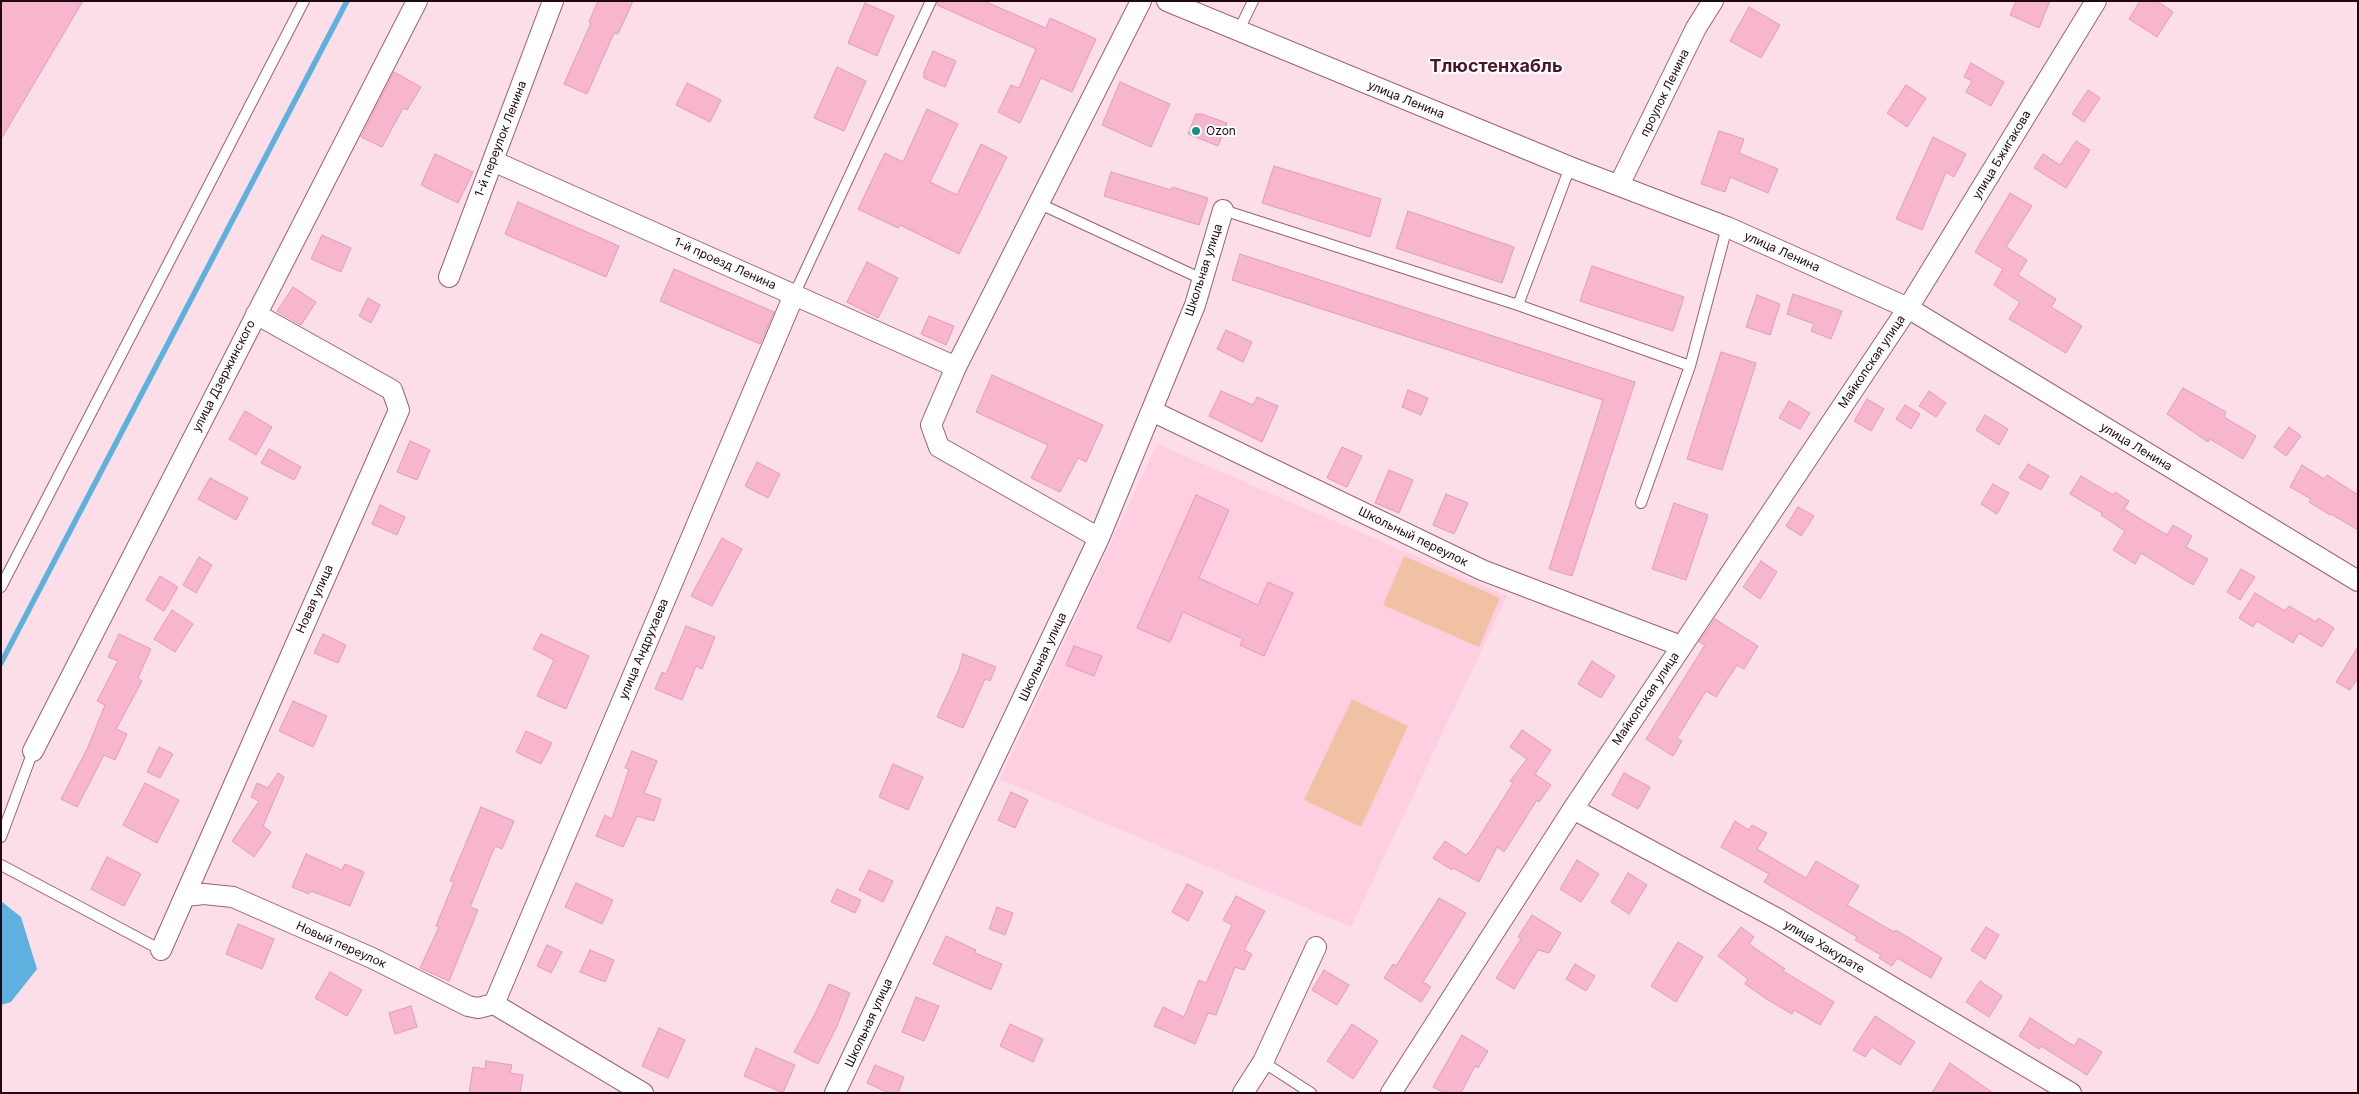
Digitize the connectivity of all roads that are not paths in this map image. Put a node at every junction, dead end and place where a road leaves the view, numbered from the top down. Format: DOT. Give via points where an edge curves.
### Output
graph roads {
  1 [pos="304,1"];
  2 [pos="417,1"];
  3 [pos="552,1"];
  4 [pos="931,1"];
  5 [pos="1141,1"];
  6 [pos="1167,1"];
  7 [pos="1253,1"];
  8 [pos="1713,1"];
  9 [pos="2096,1"];
  10 [pos="1238,32"];
  11 [pos="493,161"];
  12 [pos="1570,167"];
  13 [pos="1619,185"];
  14 [pos="1038,203"];
  15 [pos="1223,210"];
  16 [pos="1727,227"];
  17 [pos="449,277"];
  18 [pos="1204,280"];
  19 [pos="794,295"];
  20 [pos="1518,305"];
  21 [pos="1908,308"];
  22 [pos="256,314"];
  23 [pos="1690,366"];
  24 [pos="956,367"];
  25 [pos="1152,411"];
  26 [pos="1641,503"];
  27 [pos="1099,538"];
  28 [pos="2358,581"];
  29 [pos="1,587"];
  30 [pos="1681,646"];
  31 [pos="33,751"];
  32 [pos="1573,808"];
  33 [pos="1,837"];
  34 [pos="1,865"];
  35 [pos="184,896"];
  36 [pos="1316,947"];
  37 [pos="160,950"];
  38 [pos="494,1004"];
  39 [pos="1263,1062"];
  40 [pos="643,1093"];
  41 [pos="835,1093"];
  42 [pos="1244,1093"];
  43 [pos="1311,1093"];
  44 [pos="1391,1093"];
  45 [pos="2071,1093"];
  1 -- 29 [label="lane"];
  2 -- 22 [label="street, улица Дзержинского"];
  3 -- 11 [label="street, 1-й переулок Ленина"];
  4 -- 19 [label="lane"];
  5 -- 14 [label="street"];
  6 -- 10 [label="street, улица Ленина"];
  7 -- 10 [label="lane"];
  8 -- 13 [label="street, проулок Ленина" via="1696,28"];
  9 -- 21 [label="street, улица Бжигакова"];
  10 -- 12 [label="street, улица Ленина"];
  11 -- 17 [label="street, 1-й переулок Ленина"];
  11 -- 19 [label="street, 1-й проезд Ленина"];
  12 -- 13 [label="street, улица Ленина"];
  12 -- 20 [label="lane"];
  13 -- 16 [label="street, улица Ленина"];
  14 -- 18 [label="lane"];
  14 -- 24 [label="street"];
  15 -- 18 [label="street, Школьная улица"];
  15 -- 20 [label="lane"];
  16 -- 21 [label="street, улица Ленина"];
  16 -- 23 [label="lane"];
  18 -- 25 [label="street, Школьная улица"];
  19 -- 24 [label="street, 1-й проезд Ленина"];
  19 -- 38 [label="street, улица Андрухаева"];
  20 -- 23 [label="lane"];
  21 -- 28 [label="street, улица Ленина"];
  21 -- 30 [label="street, Майкопская улица"];
  22 -- 31 [label="street, улица Дзержинского"];
  22 -- 35 [label="street, Новая улица" via="392,390 399,410"];
  23 -- 26 [label="lane"];
  24 -- 27 [label="street" via="931,425 939,448"];
  25 -- 27 [label="street, Школьная улица"];
  25 -- 30 [label="street, Школьный переулок" via="1482,570"];
  27 -- 41 [label="street, Школьная улица"];
  30 -- 32 [label="street, Майкопская улица"];
  31 -- 33 [label="lane"];
  32 -- 44 [label="street, Майкопская улица"];
  32 -- 45 [label="street, улица Хакурате" via="1778,919"];
  34 -- 37 [label="lane"];
  35 -- 37 [label="street, Новая улица"];
  35 -- 38 [label="street, Новый переулок" via="233,897 372,958 468,1006 478,1008"];
  36 -- 39 [label="street"];
  38 -- 40 [label="street"];
  39 -- 42 [label="street"];
  39 -- 43 [label="lane"];
}
